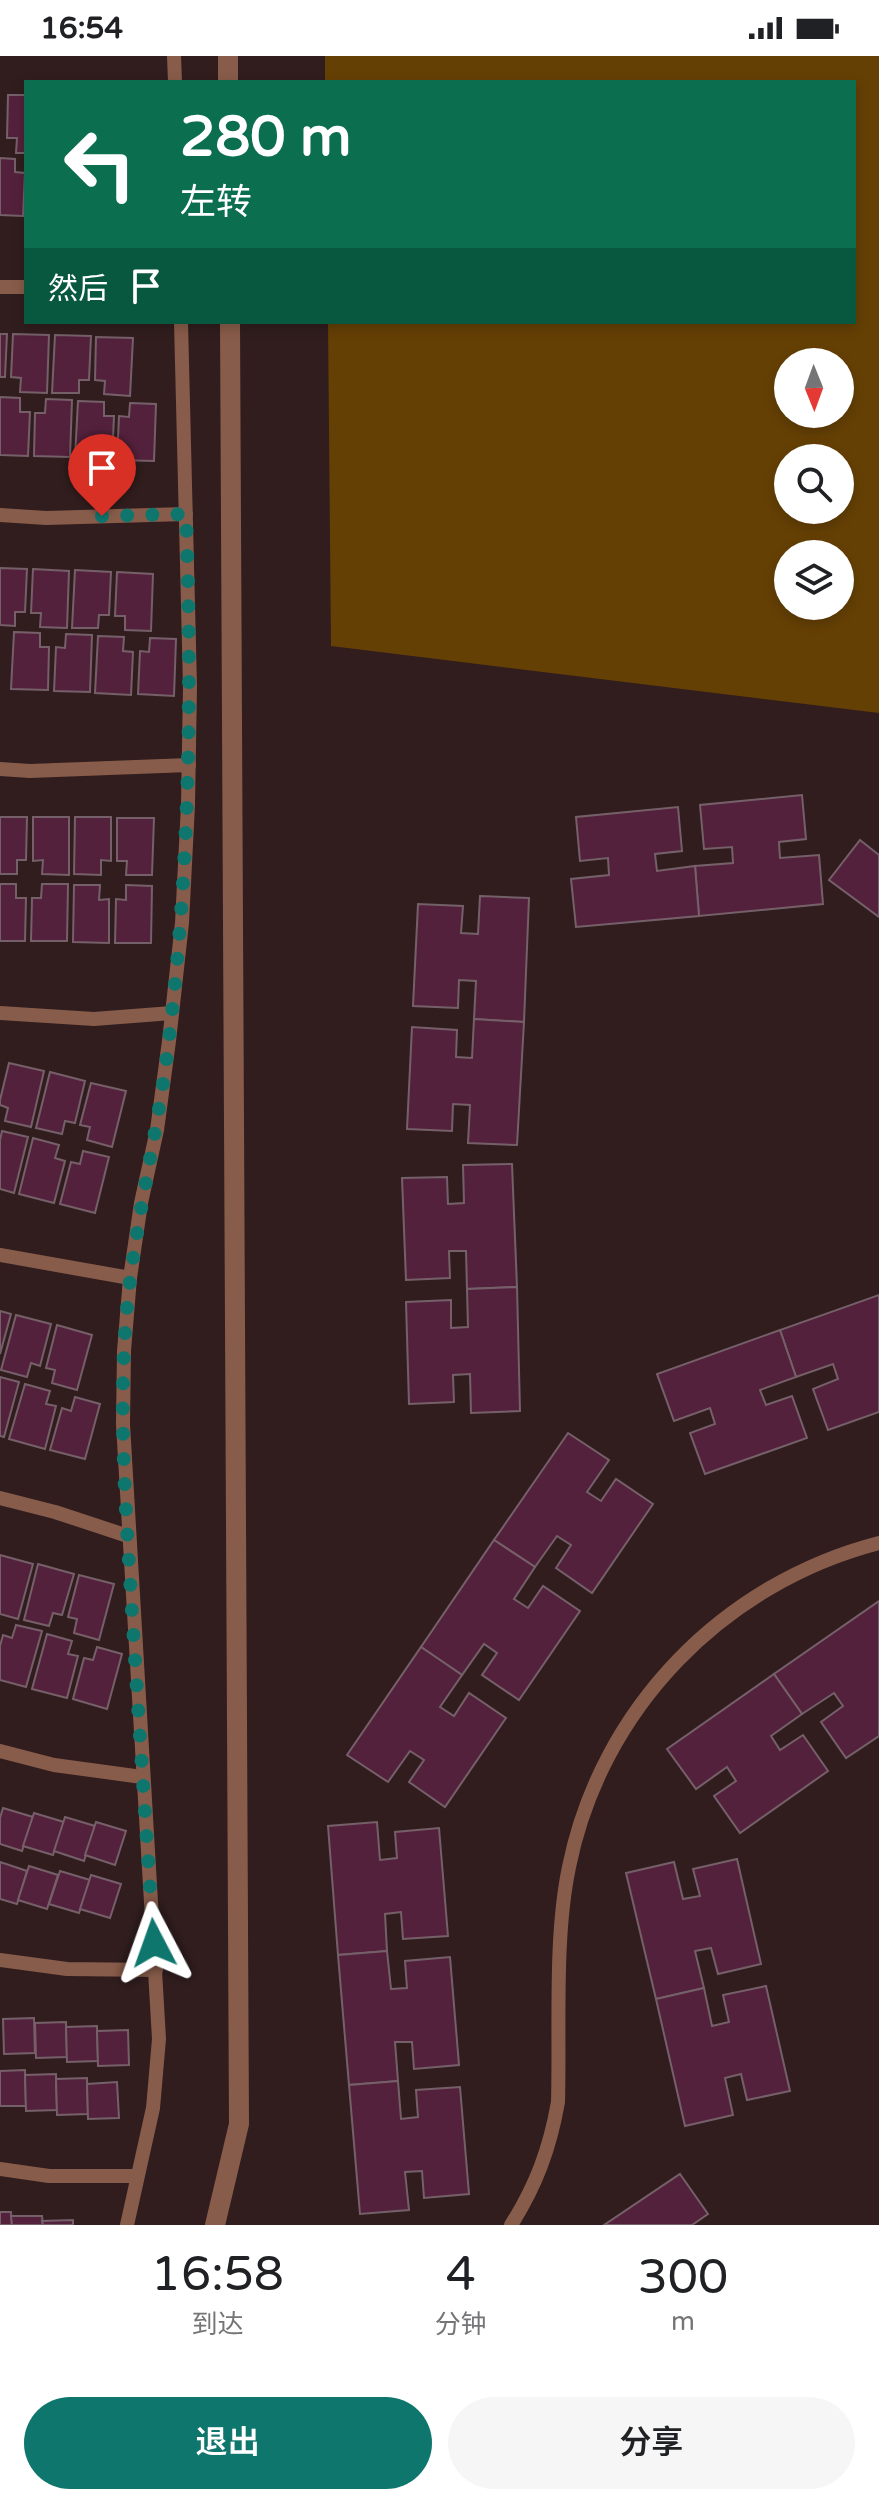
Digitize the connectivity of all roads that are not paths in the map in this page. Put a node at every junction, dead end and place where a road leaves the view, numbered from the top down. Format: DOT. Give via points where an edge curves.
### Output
graph roads {
  1 [pos="174,56"];
  2 [pos="228,56"];
  3 [pos="175,80"];
  4 [pos="228,80"];
  5 [pos="0,287"];
  6 [pos="24,287"];
  7 [pos="181,324"];
  8 [pos="230,324"];
  9 [pos="186,514"];
  10 [pos="0,515"];
  11 [pos="189,765"];
  12 [pos="0,769"];
  13 [pos="0,1013"];
  14 [pos="172,1013"];
  15 [pos="0,1255"];
  16 [pos="130,1278"];
  17 [pos="0,1498"];
  18 [pos="128,1536"];
  19 [pos="879,1543"];
  20 [pos="0,1751"];
  21 [pos="142,1777"];
  22 [pos="0,1960"];
  23 [pos="156,1970"];
  24 [pos="0,2169"];
  25 [pos="137,2176"];
  26 [pos="127,2225"];
  27 [pos="215,2225"];
  28 [pos="511,2225"];
  1 -- 3 [label="lane"];
  2 -- 4 [label="street"];
  5 -- 6 [label="lane"];
  7 -- 9 [label="lane"];
  8 -- 27 [label="street" via="239,2124"];
  9 -- 10 [label="lane"];
  9 -- 11 [label="lane"];
  11 -- 12 [label="lane"];
  11 -- 14 [label="lane"];
  13 -- 14 [label="lane" via="94,1019"];
  14 -- 16 [label="lane"];
  15 -- 16 [label="lane"];
  16 -- 18 [label="lane" via="123,1424"];
  17 -- 18 [label="lane"];
  18 -- 21 [label="lane"];
  19 -- 28 [label="lane" via="812,1565 734,1610 668,1669 616,1741 595,1781 569,1866 562,1910 553,2133 530,2195"];
  20 -- 21 [label="lane" via="54,1765"];
  21 -- 23 [label="lane"];
  22 -- 23 [label="lane" via="67,1969"];
  23 -- 25 [label="lane" via="159,2039 153,2108"];
  24 -- 25 [label="lane" via="49,2176"];
  25 -- 26 [label="lane"];
}
